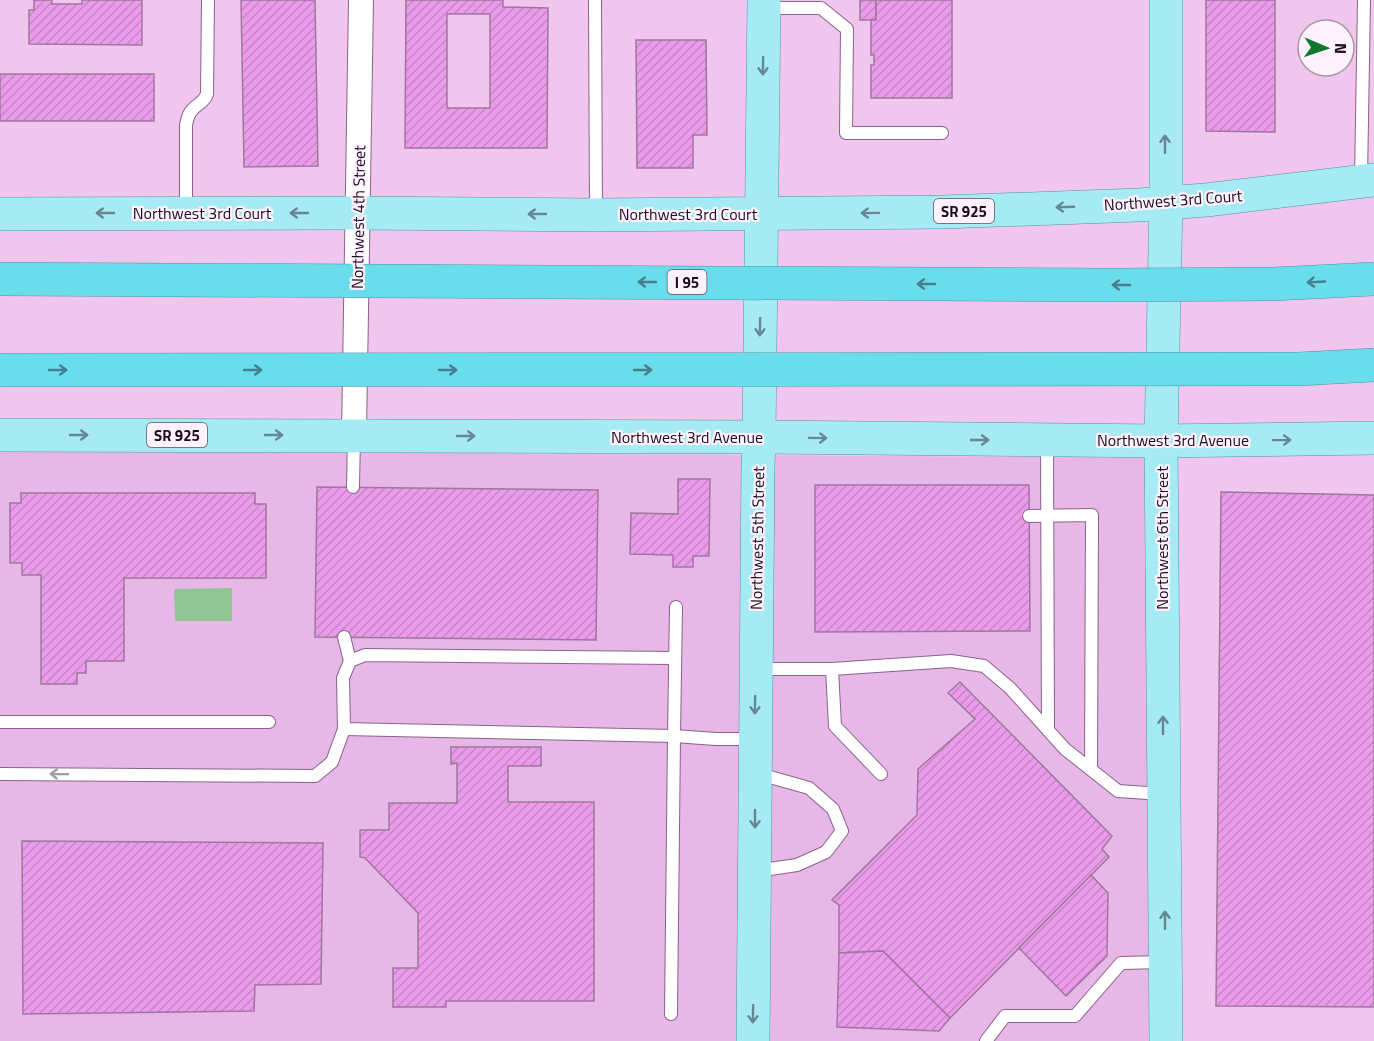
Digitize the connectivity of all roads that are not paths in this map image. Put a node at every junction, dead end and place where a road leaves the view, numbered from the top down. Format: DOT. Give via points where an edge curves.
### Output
graph roads {
  1 [pos="208,0"];
  2 [pos="361,0"];
  3 [pos="595,0"];
  4 [pos="1166,0"];
  5 [pos="1364,0"];
  6 [pos="764,4"];
  7 [pos="824,4"];
  8 [pos="942,133"];
  9 [pos="1368,181"];
  10 [pos="1166,203"];
  11 [pos="186,213"];
  12 [pos="357,213"];
  13 [pos="0,214"];
  14 [pos="762,214"];
  15 [pos="596,215"];
  16 [pos="0,279"];
  17 [pos="1374,279"];
  18 [pos="1374,365"];
  19 [pos="0,370"];
  20 [pos="0,435"];
  21 [pos="354,435"];
  22 [pos="759,437"];
  23 [pos="1374,438"];
  24 [pos="1047,440"];
  25 [pos="1161,441"];
  26 [pos="353,487"];
  27 [pos="1047,515"];
  28 [pos="1029,516"];
  29 [pos="676,607"];
  30 [pos="344,637"];
  31 [pos="675,658"];
  32 [pos="350,661"];
  33 [pos="756,669"];
  34 [pos="832,669"];
  35 [pos="0,722"];
  36 [pos="269,722"];
  37 [pos="344,729"];
  38 [pos="1047,730"];
  39 [pos="674,736"];
  40 [pos="755,739"];
  41 [pos="1091,769"];
  42 [pos="755,773"];
  43 [pos="0,774"];
  44 [pos="881,774"];
  45 [pos="1164,794"];
  46 [pos="755,872"];
  47 [pos="1165,962"];
  48 [pos="671,1014"];
  49 [pos="753,1041"];
  50 [pos="986,1041"];
  51 [pos="1166,1041"];
  1 -- 11 [label="lane" via="207,94 192,110 186,125"];
  2 -- 12 [label="street, Northwest 4th Street"];
  3 -- 15 [label="lane"];
  10 -- 4 [label="main road, Northwest 6th Street, one-way"];
  5 -- 9 [label="lane"];
  6 -- 7 [label="lane"];
  6 -- 14 [label="main road, Northwest 5th Street, one-way"];
  7 -- 8 [label="lane" via="847,29 846,133"];
  9 -- 10 [label="main road, Northwest 3rd Court / SR 925"];
  10 -- 14 [label="main road, Northwest 3rd Court / SR 925, one-way"];
  10 -- 25 [label="main road, Northwest 6th Street"];
  12 -- 11 [label="main road, Northwest 3rd Court / SR 925, one-way"];
  11 -- 13 [label="main road, Northwest 3rd Court / SR 925, one-way"];
  15 -- 12 [label="main road, Northwest 3rd Court / SR 925, one-way"];
  12 -- 21 [label="street, Northwest 4th Street"];
  14 -- 15 [label="main road, Northwest 3rd Court / SR 925"];
  14 -- 22 [label="main road, Northwest 5th Street, one-way"];
  17 -- 16 [label="highway, I 95, one-way, bridge" via="1111,285"];
  19 -- 18 [label="highway, one-way, bridge" via="1298,369"];
  20 -- 21 [label="main road, Northwest 3rd Avenue / SR 925, one-way"];
  21 -- 22 [label="main road, Northwest 3rd Avenue / SR 925, one-way"];
  21 -- 26 [label="lane"];
  22 -- 24 [label="main road, Northwest 3rd Avenue / SR 925, one-way"];
  22 -- 33 [label="main road, Northwest 5th Street"];
  25 -- 23 [label="main road, Northwest 3rd Avenue / SR 925, one-way"];
  24 -- 25 [label="main road, Northwest 3rd Avenue / SR 925"];
  24 -- 27 [label="lane"];
  45 -- 25 [label="main road, Northwest 6th Street, one-way"];
  27 -- 28 [label="lane"];
  27 -- 38 [label="lane"];
  27 -- 41 [label="lane" via="1092,515"];
  29 -- 31 [label="lane"];
  30 -- 32 [label="lane"];
  31 -- 32 [label="lane" via="365,655"];
  31 -- 39 [label="lane"];
  32 -- 37 [label="lane" via="343,678"];
  33 -- 34 [label="lane"];
  33 -- 40 [label="main road, Northwest 5th Street, one-way"];
  34 -- 38 [label="lane" via="951,661 984,666 1010,688"];
  34 -- 44 [label="lane" via="836,726"];
  35 -- 36 [label="lane"];
  37 -- 39 [label="lane"];
  37 -- 43 [label="lane, one-way" via="332,762 315,776"];
  38 -- 41 [label="lane"];
  39 -- 40 [label="lane"];
  39 -- 48 [label="lane"];
  40 -- 42 [label="main road, Northwest 5th Street"];
  41 -- 45 [label="lane" via="1118,791"];
  42 -- 46 [label="main road, Northwest 5th Street, one-way"];
  42 -- 46 [label="lane" via="809,788 833,809 842,831 826,852 797,865"];
  47 -- 45 [label="main road, Northwest 6th Street, one-way"];
  46 -- 49 [label="main road, Northwest 5th Street, one-way"];
  47 -- 50 [label="lane" via="1121,963 1075,1016 1005,1016"];
  47 -- 51 [label="main road, Northwest 6th Street"];
}
